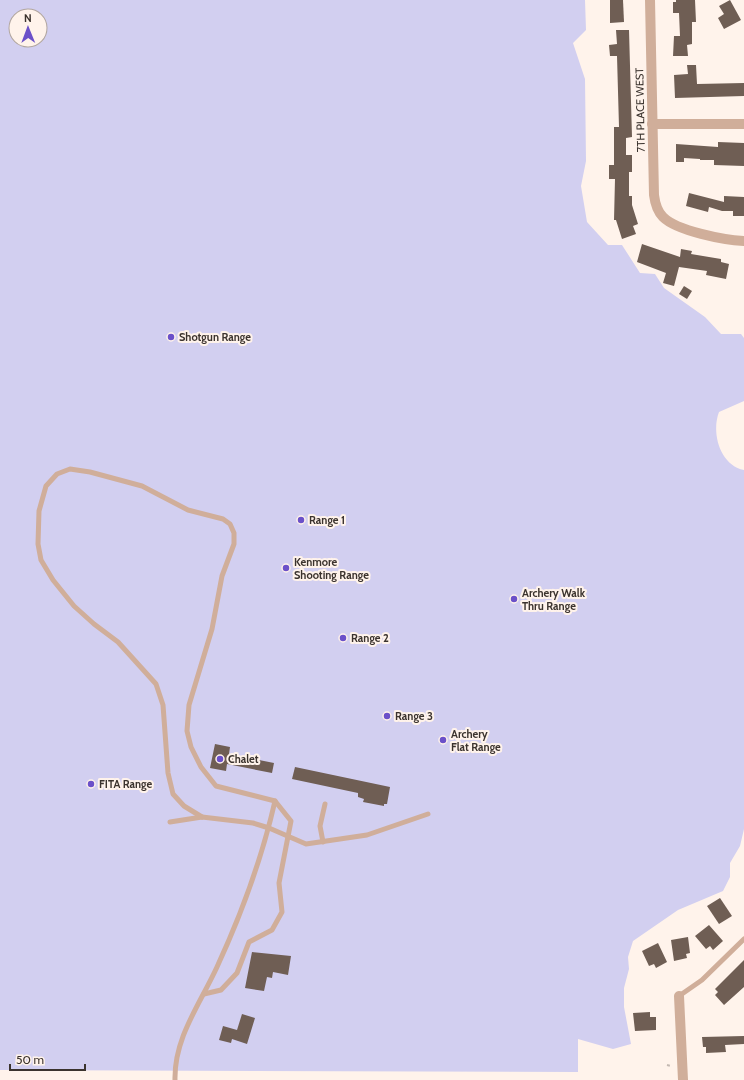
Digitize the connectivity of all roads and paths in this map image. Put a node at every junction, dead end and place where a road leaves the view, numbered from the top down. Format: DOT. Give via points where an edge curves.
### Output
graph roads {
  1 [pos="650,0"];
  2 [pos="652,124"];
  3 [pos="744,124"];
  4 [pos="744,241"];
  5 [pos="275,801"];
  6 [pos="325,804"];
  7 [pos="428,814"];
  8 [pos="202,817"];
  9 [pos="170,822"];
  10 [pos="269,828"];
  11 [pos="288,837"];
  12 [pos="324,842"];
  13 [pos="744,939"];
  14 [pos="204,994"];
  15 [pos="679,996"];
  16 [pos="667,1065"];
  17 [pos="671,1066"];
  18 [pos="174,1080"];
  19 [pos="683,1080"];
  1 -- 2 [label="street, 7TH PLACE WEST"];
  2 -- 3 [label="street"];
  2 -- 4 [label="street, 7TH PLACE WEST" via="654,194 656,207 663,218 677,226 700,233"];
  5 -- 8 [label="lane" via="216,786 201,767 186,731 189,705 212,629 222,576 234,544 234,533 230,524 223,519 188,510 142,486 70,469 57,474 46,486 39,511 38,544 41,560 52,580 74,606 118,642 156,684 163,705 168,773 173,794 184,806"];
  5 -- 10 [label="lane"];
  5 -- 11 [label="lane" via="291,821"];
  6 -- 12 [label="lane" via="320,826"];
  7 -- 12 [label="lane" via="367,835"];
  8 -- 9 [label="lane"];
  8 -- 10 [label="lane" via="253,823"];
  10 -- 11 [label="lane"];
  10 -- 14 [label="lane" via="230,935"];
  11 -- 12 [label="lane" via="306,844"];
  11 -- 14 [label="lane" via="279,883 282,912 272,930 249,942 237,973 221,990"];
  13 -- 15 [label="lane" via="702,980"];
  14 -- 18 [label="lane" via="189,1019 178,1051"];
  15 -- 19 [label="street"];
  16 -- 17 [label="path"];
}
